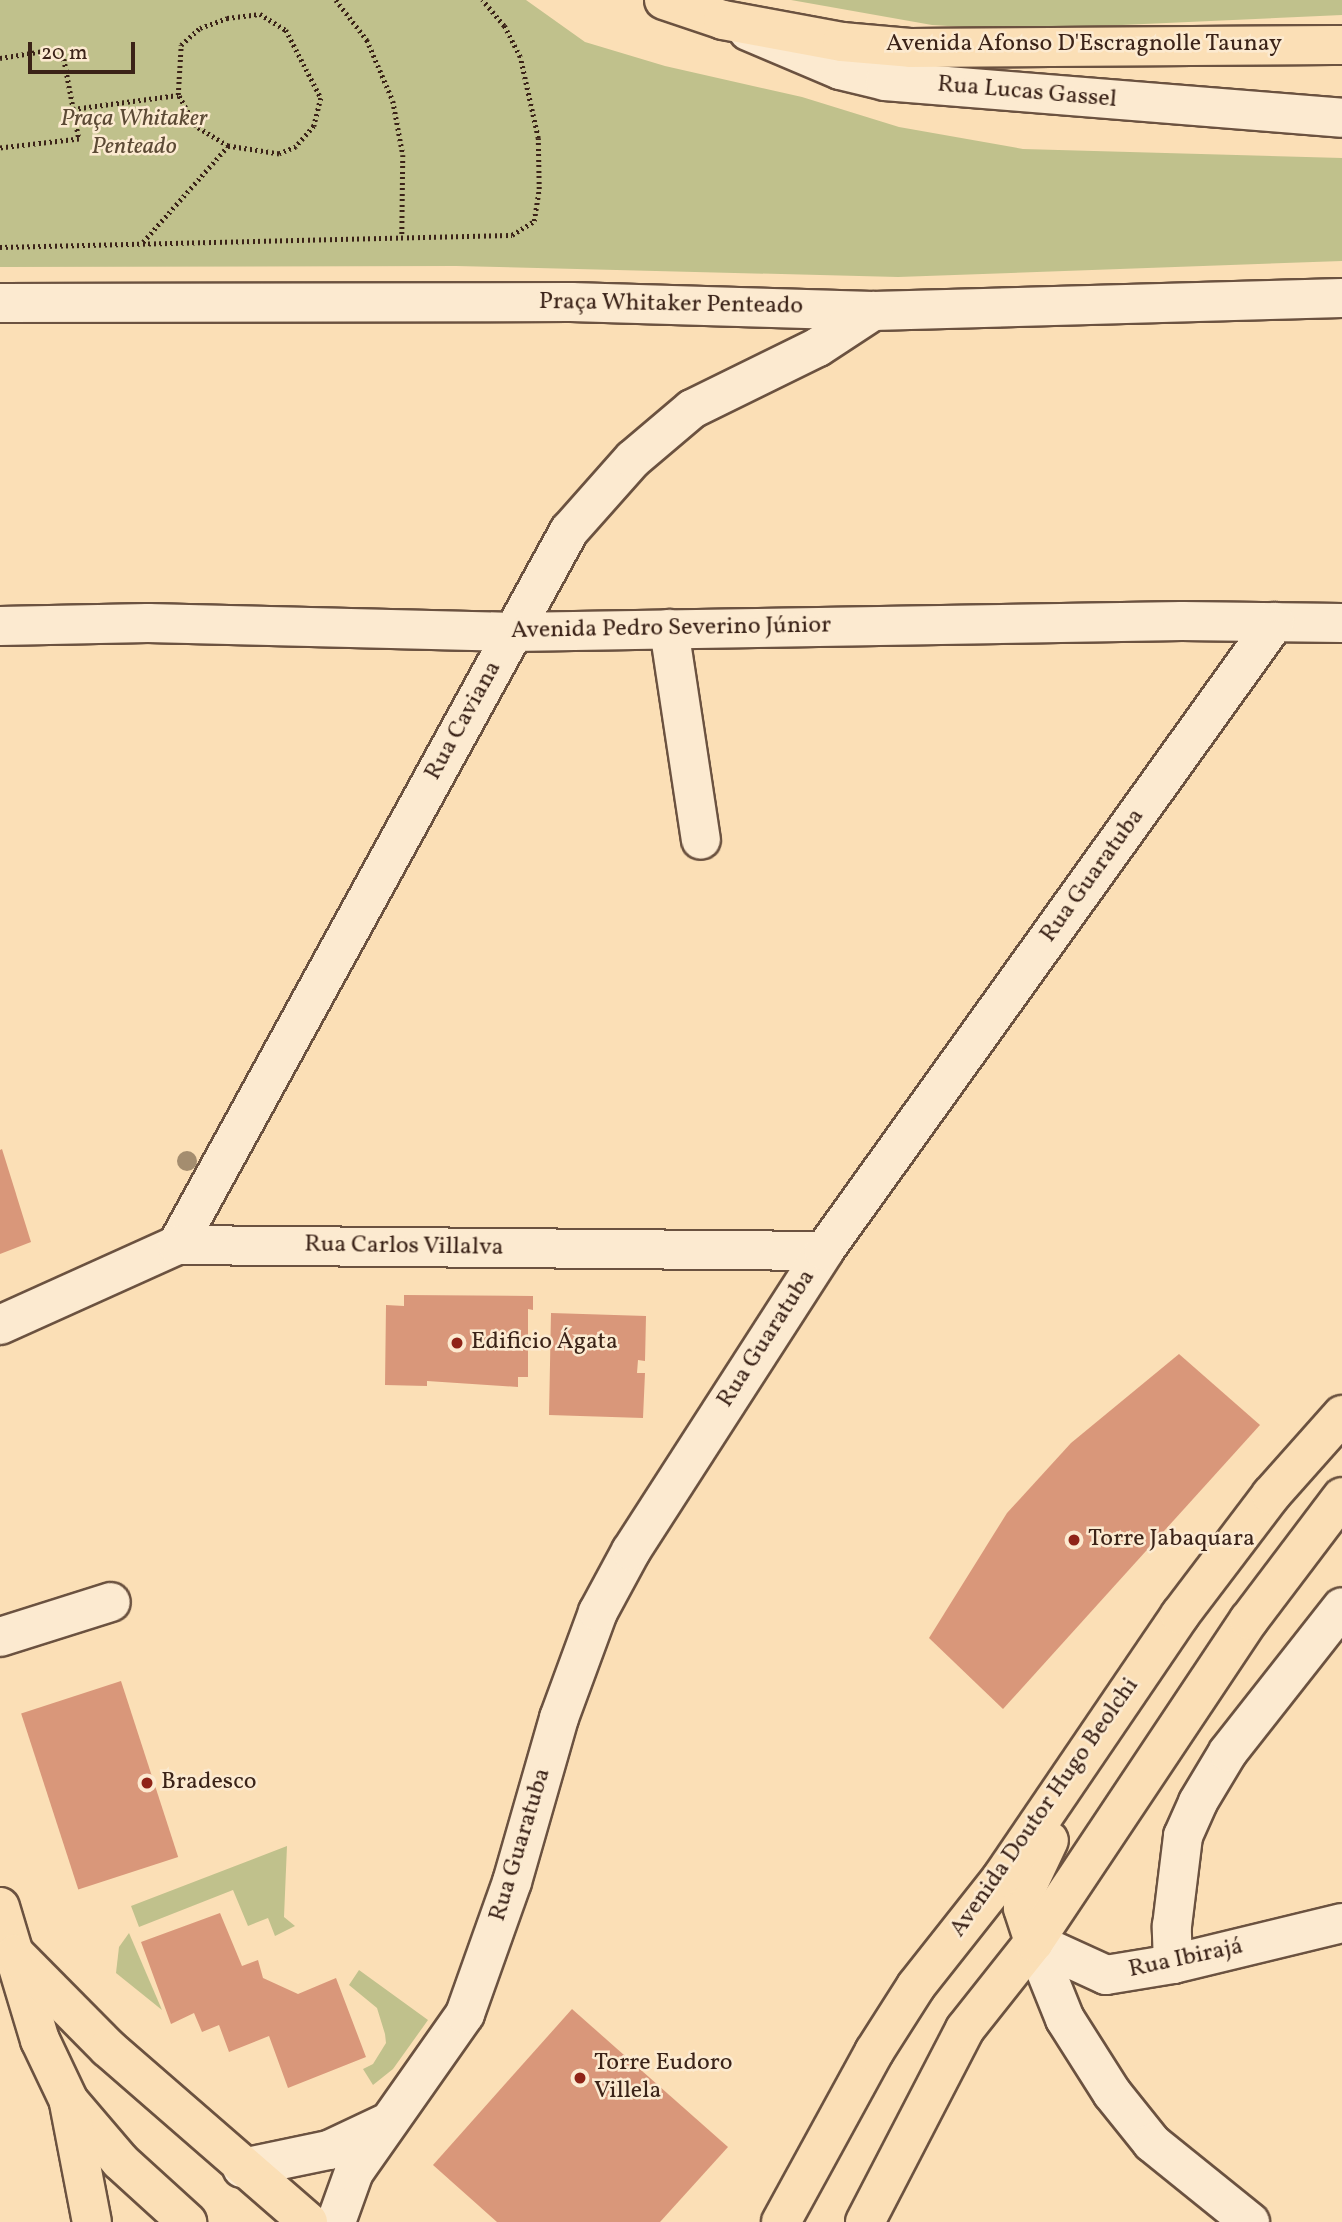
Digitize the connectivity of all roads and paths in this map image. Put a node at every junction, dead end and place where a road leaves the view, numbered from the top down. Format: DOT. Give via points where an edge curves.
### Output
graph roads {
  1 [pos="336,0"];
  2 [pos="482,0"];
  3 [pos="664,0"];
  4 [pos="723,20"];
  5 [pos="1342,45"];
  6 [pos="0,58"];
  7 [pos="178,94"];
  8 [pos="73,108"];
  9 [pos="1342,118"];
  10 [pos="228,146"];
  11 [pos="0,148"];
  12 [pos="402,237"];
  13 [pos="143,242"];
  14 [pos="0,247"];
  15 [pos="1342,298"];
  16 [pos="0,303"];
  17 [pos="873,311"];
  18 [pos="1275,622"];
  19 [pos="1342,623"];
  20 [pos="0,626"];
  21 [pos="668,629"];
  22 [pos="513,632"];
  23 [pos="701,840"];
  24 [pos="177,1245"];
  25 [pos="824,1251"];
  26 [pos="0,1325"];
  27 [pos="1342,1415"];
  28 [pos="1342,1497"];
  29 [pos="1325,1528"];
  30 [pos="111,1602"];
  31 [pos="1342,1607"];
  32 [pos="0,1637"];
  33 [pos="1108,1719"];
  34 [pos="0,1908"];
  35 [pos="1342,1923"];
  36 [pos="1034,1942"];
  37 [pos="15,1954"];
  38 [pos="1173,1964"];
  39 [pos="69,2101"];
  40 [pos="386,2123"];
  41 [pos="242,2168"];
  42 [pos="92,2222"];
  43 [pos="187,2222"];
  44 [pos="308,2222"];
  45 [pos="337,2222"];
  46 [pos="780,2222"];
  47 [pos="865,2222"];
  48 [pos="1250,2222"];
  1 -- 12 [label="path" via="366,40 393,101 403,155"];
  2 -- 12 [label="path" via="504,26 530,88 538,138 539,190 534,221 512,235"];
  3 -- 4 [label="main road, Avenida Afonso D'Escragnolle Taunay"];
  4 -- 5 [label="main road, Avenida Afonso D'Escragnolle Taunay" via="842,42 910,48"];
  4 -- 9 [label="street, Rua Lucas Gassel" via="827,65 885,80"];
  6 -- 8 [label="path" via="62,48"];
  7 -- 8 [label="path"];
  7 -- 10 [label="path" via="196,128"];
  7 -- 10 [label="path" via="181,44 200,28 260,14 286,30 321,97 314,126 296,147 279,155"];
  8 -- 11 [label="path" via="79,139"];
  10 -- 13 [label="path"];
  12 -- 13 [label="path"];
  13 -- 14 [label="path"];
  15 -- 17 [label="street, Praça Whitaker Penteado"];
  16 -- 17 [label="street, Praça Whitaker Penteado" via="571,302"];
  17 -- 22 [label="street, Rua Caviana" via="818,346 692,409 633,459 569,531"];
  18 -- 19 [label="street, Avenida Pedro Severino Júnior"];
  18 -- 21 [label="street, Avenida Pedro Severino Júnior"];
  18 -- 25 [label="street, Rua Guaratuba"];
  20 -- 22 [label="street, Avenida Pedro Severino Júnior" via="148,623"];
  21 -- 22 [label="street, Avenida Pedro Severino Júnior"];
  21 -- 23 [label="street"];
  22 -- 24 [label="street, Rua Caviana"];
  24 -- 25 [label="street, Rua Carlos Villalva"];
  24 -- 26 [label="street, Rua Carlos Villalva"];
  25 -- 40 [label="street, Rua Guaratuba" via="631,1551 598,1612 559,1718 512,1882 465,2014"];
  27 -- 33 [label="main road, Avenida Doutor Hugo Beolchi" via="1262,1506"];
  28 -- 29 [label="main road"];
  29 -- 36 [label="main road"];
  30 -- 32 [label="street"];
  31 -- 38 [label="street" via="1228,1752 1198,1802 1183,1836 1172,1926"];
  33 -- 36 [label="main road" via="1025,1892 1024,1923"];
  33 -- 46 [label="main road, Avenida Doutor Hugo Beolchi" via="1002,1877 916,1986"];
  34 -- 37 [label="main road"];
  35 -- 38 [label="street, Rua Ibirajá"];
  36 -- 38 [label="street, Rua Ibirajá" via="1107,1975"];
  36 -- 47 [label="main road" via="965,2029"];
  36 -- 48 [label="street" via="1065,2019 1112,2093 1152,2143"];
  37 -- 39 [label="main road" via="40,2040"];
  37 -- 41 [label="main road" via="108,2048"];
  39 -- 42 [label="main road"];
  39 -- 43 [label="main road" via="120,2161"];
  40 -- 41 [label="street, Rua Guaratuba" via="328,2150"];
  40 -- 45 [label="street, Rua Guaratuba" via="354,2172"];
  41 -- 44 [label="main road"];
}
